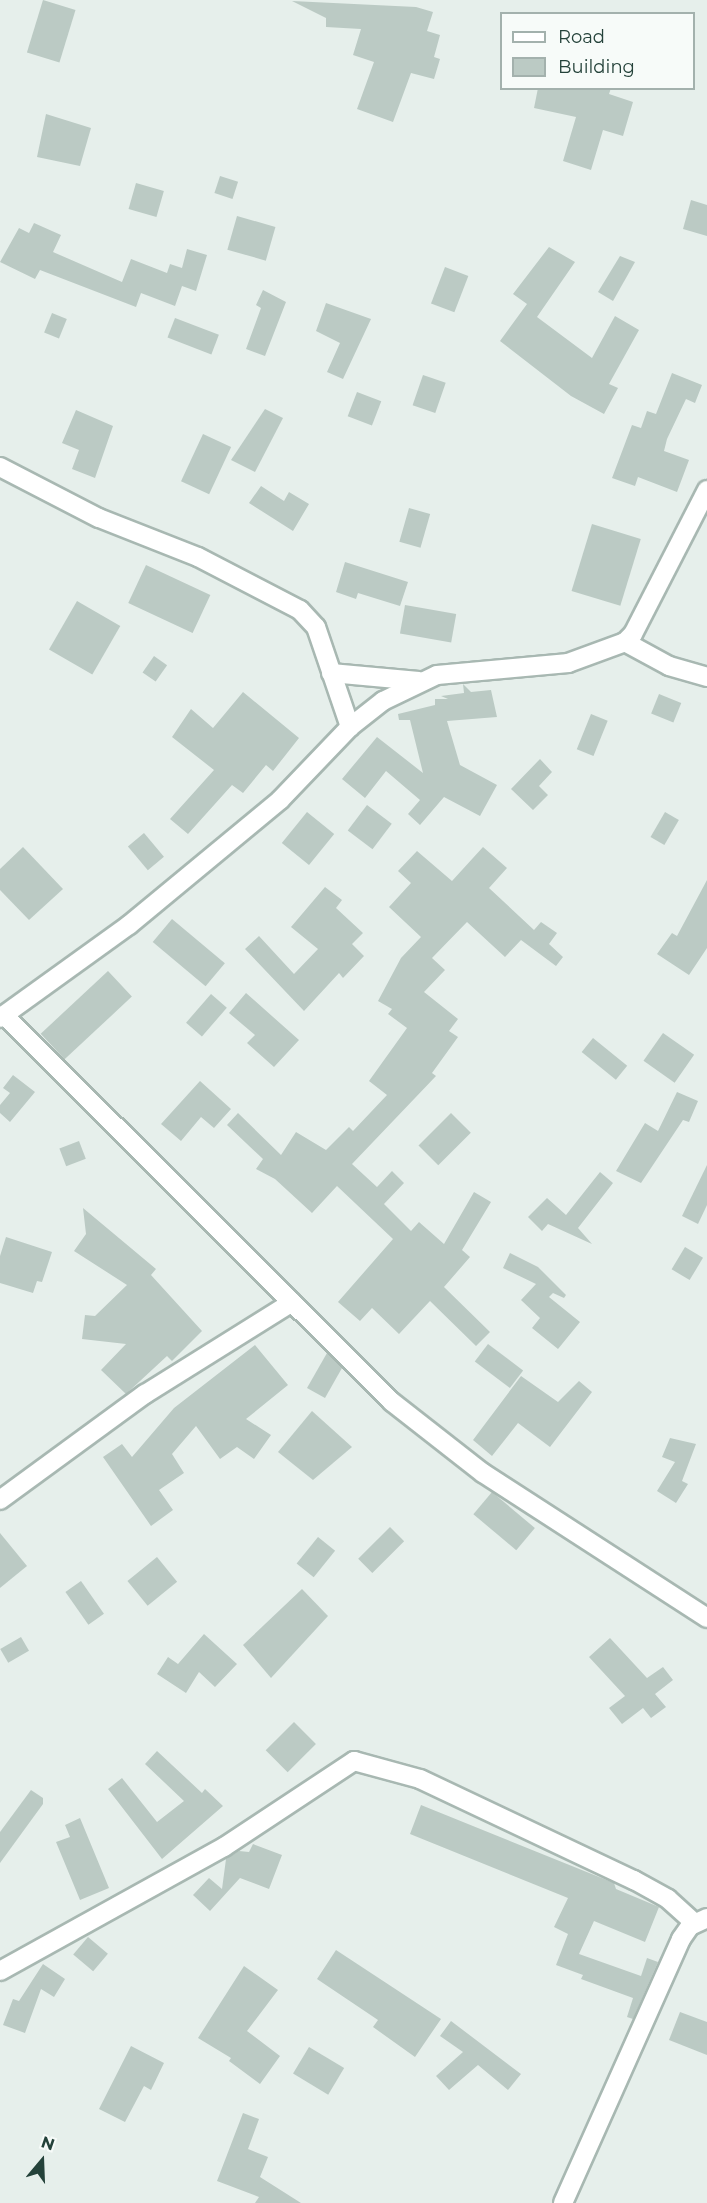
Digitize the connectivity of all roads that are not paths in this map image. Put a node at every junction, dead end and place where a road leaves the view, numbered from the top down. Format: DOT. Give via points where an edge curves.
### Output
graph roads {
  1 [pos="0,467"];
  2 [pos="707,490"];
  3 [pos="625,642"];
  4 [pos="331,673"];
  5 [pos="707,677"];
  6 [pos="420,681"];
  7 [pos="350,727"];
  8 [pos="2,1017"];
  9 [pos="292,1302"];
  10 [pos="0,1500"];
  11 [pos="707,1618"];
  12 [pos="701,1921"];
  13 [pos="0,1971"];
  14 [pos="563,2203"];
  1 -- 4 [label="street" via="99,518 198,557 294,605 316,627"];
  2 -- 3 [label="street" via="633,634"];
  3 -- 5 [label="street" via="669,666"];
  3 -- 6 [label="street" via="568,663 437,675"];
  4 -- 6 [label="street"];
  4 -- 7 [label="street"];
  6 -- 7 [label="street" via="383,701"];
  7 -- 8 [label="street" via="280,800 129,925"];
  8 -- 9 [label="street"];
  9 -- 10 [label="street" via="145,1394"];
  9 -- 11 [label="street" via="392,1402 448,1447"];
  12 -- 13 [label="street" via="634,1880 420,1779 354,1761 224,1847"];
  12 -- 14 [label="street" via="681,1939"];
}
